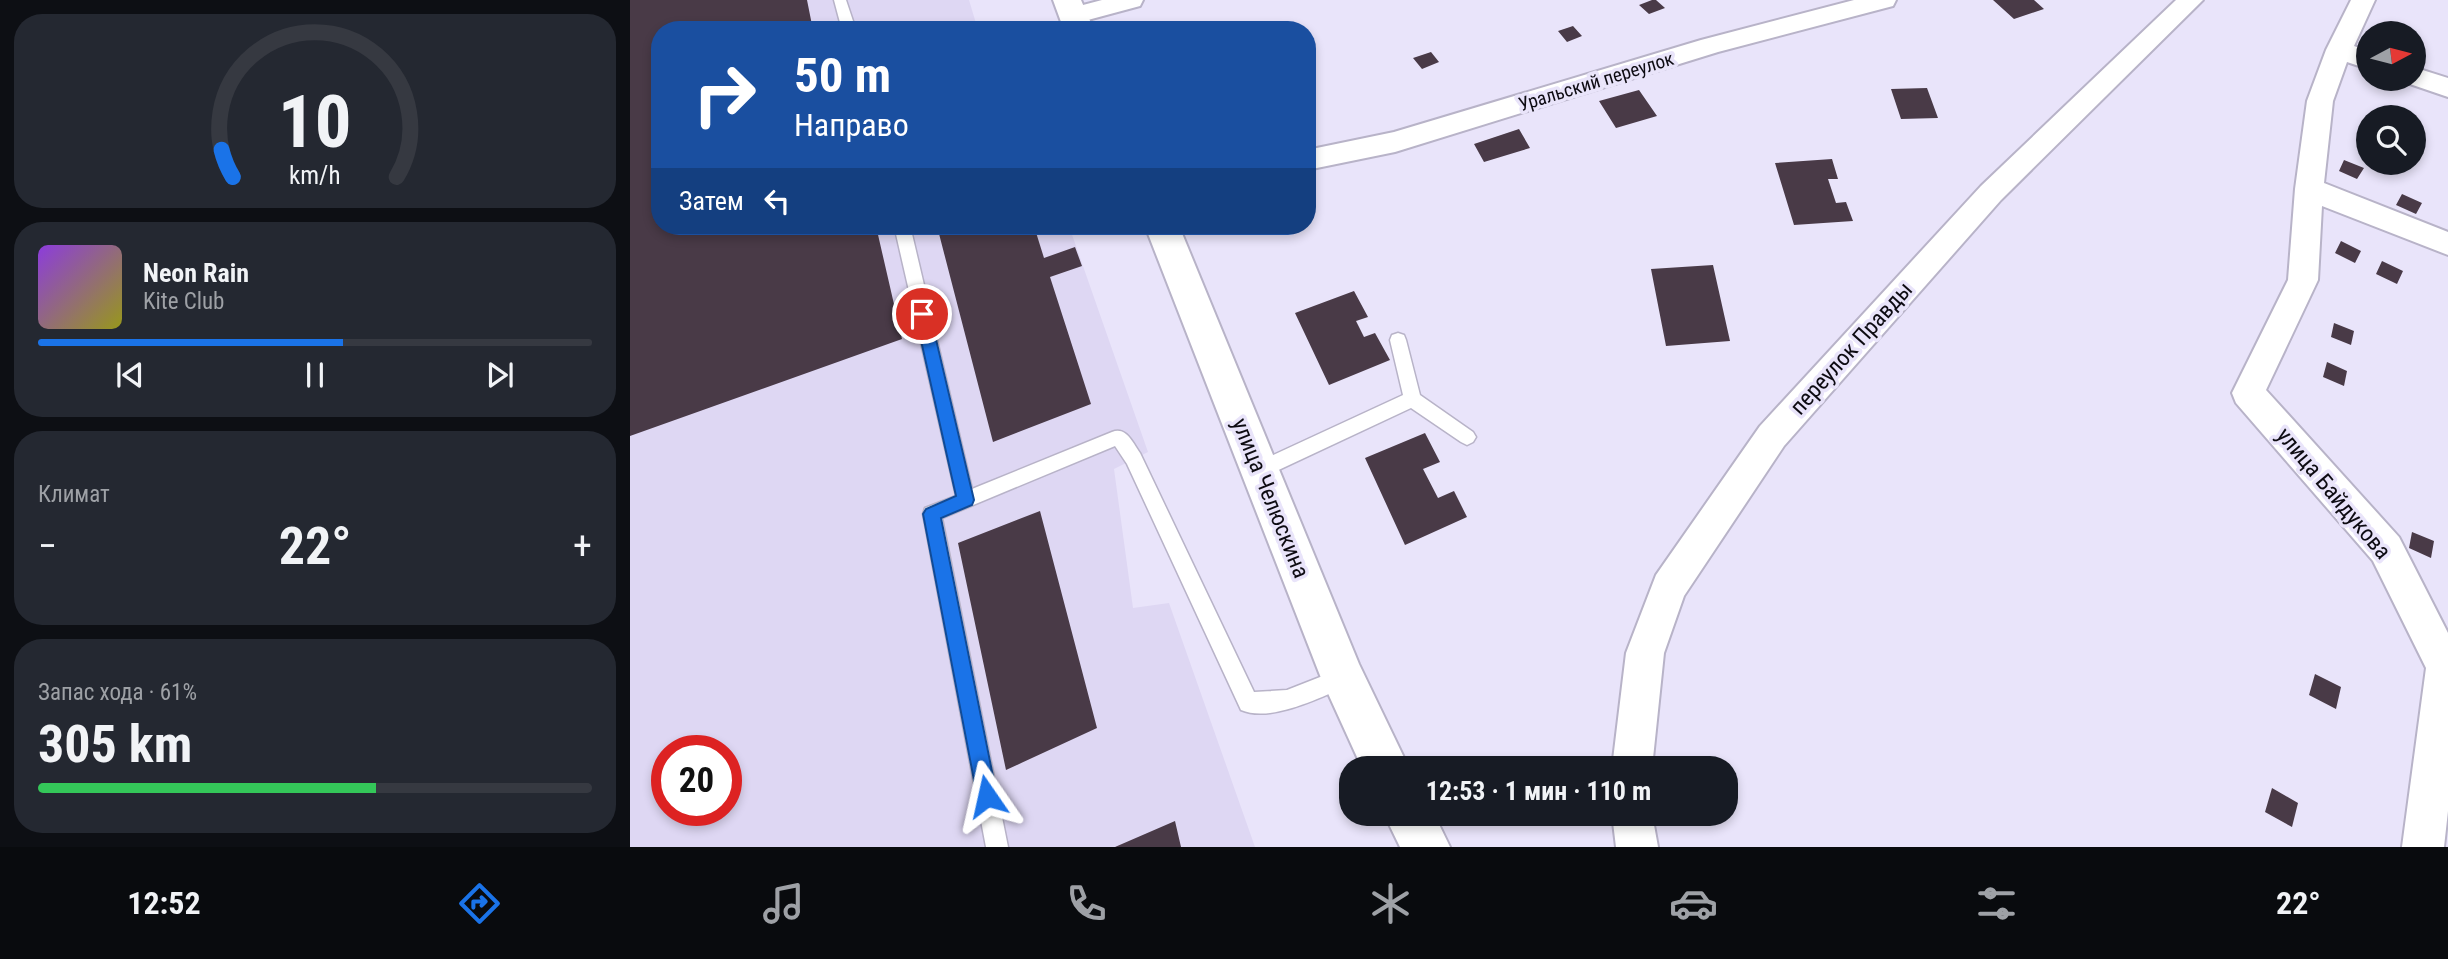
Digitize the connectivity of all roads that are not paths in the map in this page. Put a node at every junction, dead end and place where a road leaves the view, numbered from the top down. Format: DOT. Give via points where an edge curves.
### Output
graph roads {
  1 [pos="840,0"];
  2 [pos="1131,0"];
  3 [pos="1884,0"];
  4 [pos="2191,0"];
  5 [pos="2363,0"];
  6 [pos="1073,15"];
  7 [pos="846,21"];
  8 [pos="2353,55"];
  9 [pos="2426,80"];
  10 [pos="2448,88"];
  11 [pos="1316,158"];
  12 [pos="2309,189"];
  13 [pos="904,235"];
  14 [pos="1166,235"];
  15 [pos="2448,244"];
  16 [pos="1398,340"];
  17 [pos="1412,399"];
  18 [pos="1467,437"];
  19 [pos="1260,470"];
  20 [pos="966,500"];
  21 [pos="1343,678"];
  22 [pos="1380,756"];
  23 [pos="1633,756"];
  24 [pos="1415,826"];
  25 [pos="1634,826"];
  26 [pos="997,847"];
  27 [pos="1426,847"];
  28 [pos="1637,847"];
  29 [pos="2423,847"];
  1 -- 7 [label="lane"];
  2 -- 6 [label="street"];
  3 -- 11 [label="street, Уральский переулок" via="1710,46 1395,142"];
  4 -- 23 [label="street, переулок Правды" via="1991,193 1772,436 1669,587 1645,653"];
  5 -- 8 [label="street, улица Байдукова"];
  8 -- 12 [label="street, улица Байдукова" via="2320,102"];
  9 -- 10 [label="street"];
  12 -- 15 [label="street"];
  12 -- 29 [label="street, улица Байдукова" via="2302,280 2248,393 2386,549 2445,667"];
  13 -- 20 [label="lane"];
  14 -- 19 [label="main road, улица Челюскина"];
  16 -- 17 [label="lane"];
  17 -- 18 [label="lane"];
  17 -- 19 [label="lane"];
  19 -- 21 [label="main road, улица Челюскина"];
  20 -- 21 [label="lane" via="1118,437 1134,459 1248,703 1287,700"];
  20 -- 26 [label="lane" via="932,514"];
  21 -- 22 [label="main road, улица Челюскина"];
  24 -- 27 [label="main road"];
  25 -- 28 [label="street"];
}
